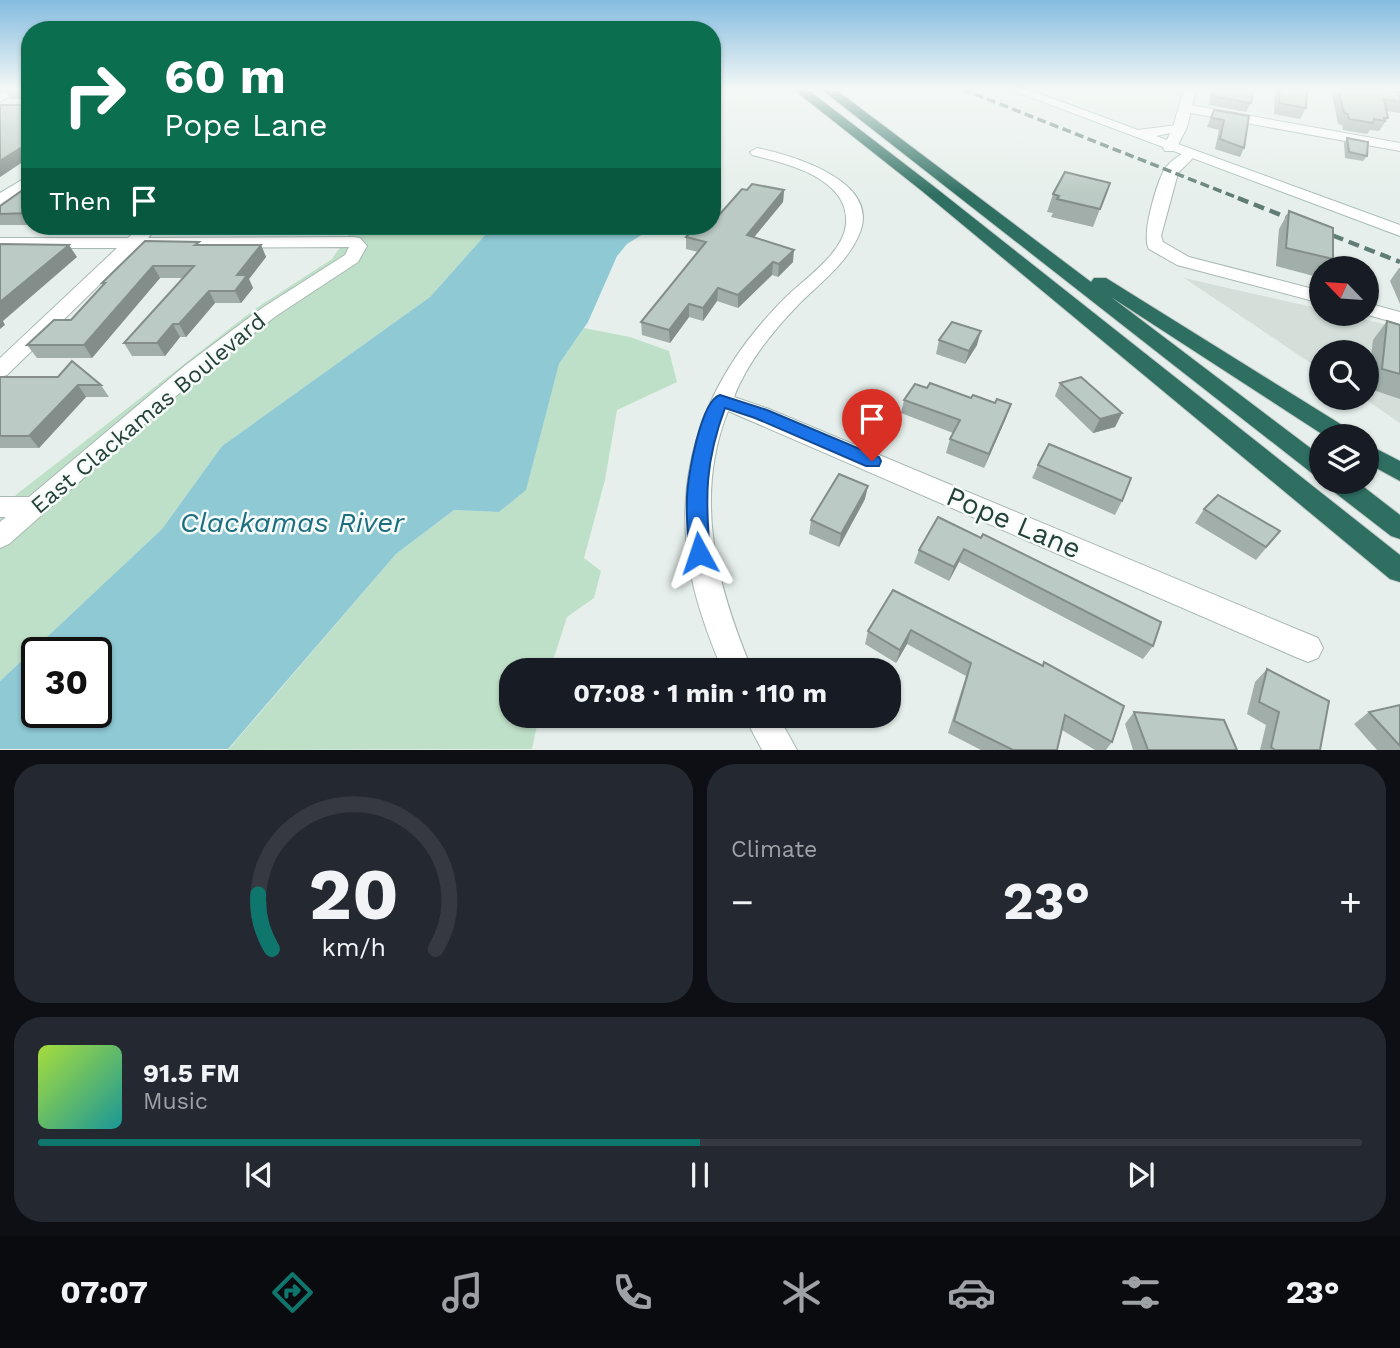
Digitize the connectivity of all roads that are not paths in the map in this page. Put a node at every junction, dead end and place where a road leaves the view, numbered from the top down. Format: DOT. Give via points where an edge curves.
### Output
graph roads {
  1 [pos="845,124"];
  2 [pos="873,124"];
  3 [pos="1109,124"];
  4 [pos="1181,124"];
  5 [pos="1273,124"];
  6 [pos="1180,127"];
  7 [pos="1128,131"];
  8 [pos="1400,147"];
  9 [pos="1170,148"];
  10 [pos="757,152"];
  11 [pos="1189,155"];
  12 [pos="21,185"];
  13 [pos="0,200"];
  14 [pos="989,212"];
  15 [pos="1400,231"];
  16 [pos="140,235"];
  17 [pos="133,242"];
  18 [pos="0,243"];
  19 [pos="1309,294"];
  20 [pos="1379,312"];
  21 [pos="1400,318"];
  22 [pos="0,370"];
  23 [pos="720,400"];
  24 [pos="1323,424"];
  25 [pos="1309,459"];
  26 [pos="1379,459"];
  27 [pos="1400,472"];
  28 [pos="1355,494"];
  29 [pos="33,507"];
  30 [pos="0,508"];
  31 [pos="1400,529"];
  32 [pos="0,537"];
  33 [pos="1400,571"];
  34 [pos="1308,648"];
  35 [pos="732,658"];
  36 [pos="767,728"];
  37 [pos="781,750"];
  1 -- 33 [label="highway"];
  2 -- 14 [label="highway"];
  3 -- 7 [label="street"];
  4 -- 6 [label="street"];
  5 -- 8 [label="street"];
  6 -- 7 [label="street" via="1159,133"];
  6 -- 9 [label="street"];
  7 -- 9 [label="street"];
  9 -- 11 [label="street"];
  10 -- 23 [label="street" via="790,160 832,181 849,201 854,224 846,244 751,350"];
  11 -- 15 [label="street"];
  11 -- 19 [label="street" via="1178,162 1168,180 1153,236 1155,245 1183,261"];
  12 -- 13 [label="street"];
  14 -- 24 [label="highway"];
  14 -- 25 [label="highway"];
  16 -- 17 [label="street"];
  17 -- 18 [label="street"];
  17 -- 22 [label="street"];
  17 -- 29 [label="street, East Clackamas Boulevard" via="354,242 358,250 228,342"];
  20 -- 21 [label="street"];
  23 -- 34 [label="street, Pope Lane"];
  23 -- 35 [label="street" via="698,472 697,527 706,582"];
  26 -- 27 [label="highway"];
  28 -- 31 [label="highway"];
  29 -- 30 [label="street"];
  29 -- 32 [label="street, East Clackamas Boulevard"];
  36 -- 37 [label="street"];
}
